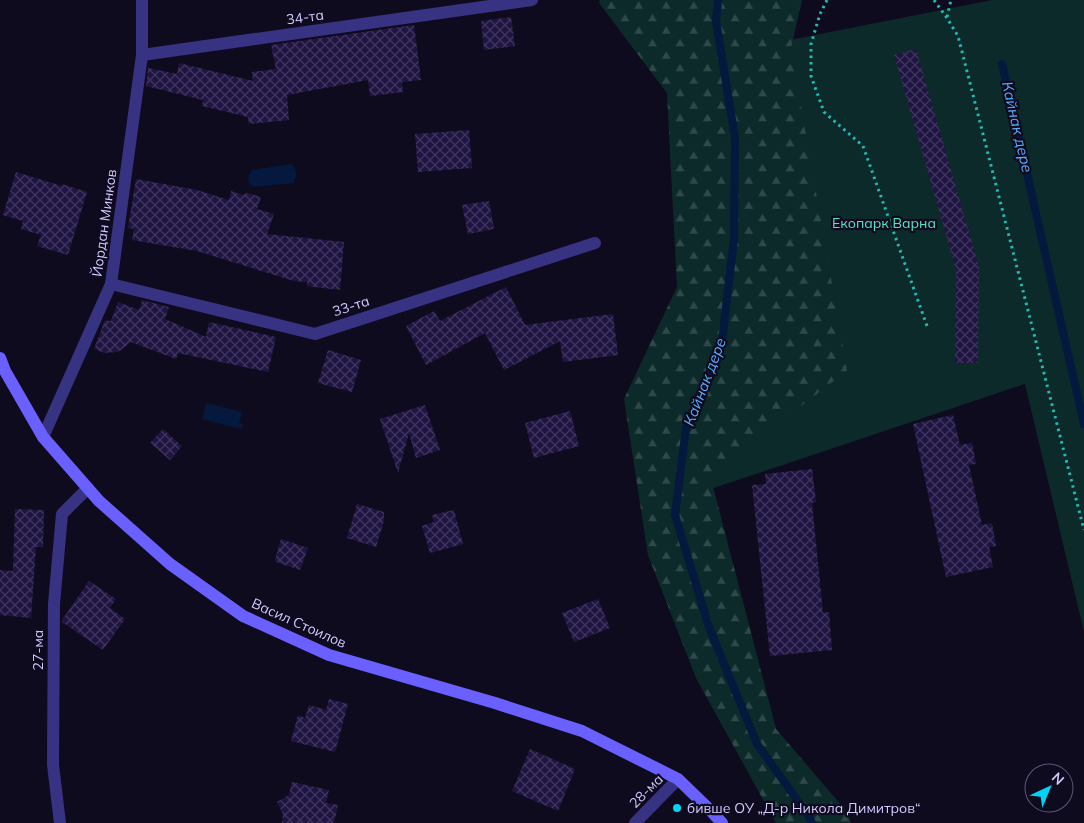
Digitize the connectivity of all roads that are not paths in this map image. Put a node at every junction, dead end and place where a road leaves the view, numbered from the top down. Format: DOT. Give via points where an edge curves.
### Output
graph roads {
  1 [pos="142,0"];
  2 [pos="532,0"];
  3 [pos="142,56"];
  4 [pos="595,243"];
  5 [pos="111,284"];
  6 [pos="0,358"];
  7 [pos="3,372"];
  8 [pos="43,437"];
  9 [pos="88,488"];
  10 [pos="678,780"];
  11 [pos="60,823"];
  12 [pos="635,823"];
  13 [pos="722,823"];
  1 -- 3 [label="street, Йордан Минков"];
  2 -- 3 [label="street, 34-та"];
  3 -- 5 [label="street, Йордан Минков"];
  4 -- 5 [label="street, 33-та" via="315,334"];
  5 -- 8 [label="street, Йордан Минков"];
  6 -- 7 [label="street, Васил Стоилов"];
  7 -- 8 [label="street, Васил Стоилов"];
  8 -- 9 [label="street, Васил Стоилов"];
  9 -- 10 [label="street, Васил Стоилов" via="170,564 243,616 329,655 582,731"];
  9 -- 11 [label="street, 27-ма" via="62,514 54,604 53,765"];
  10 -- 12 [label="street, 28-ма"];
  10 -- 13 [label="street, Васил Стоилов"];
}
